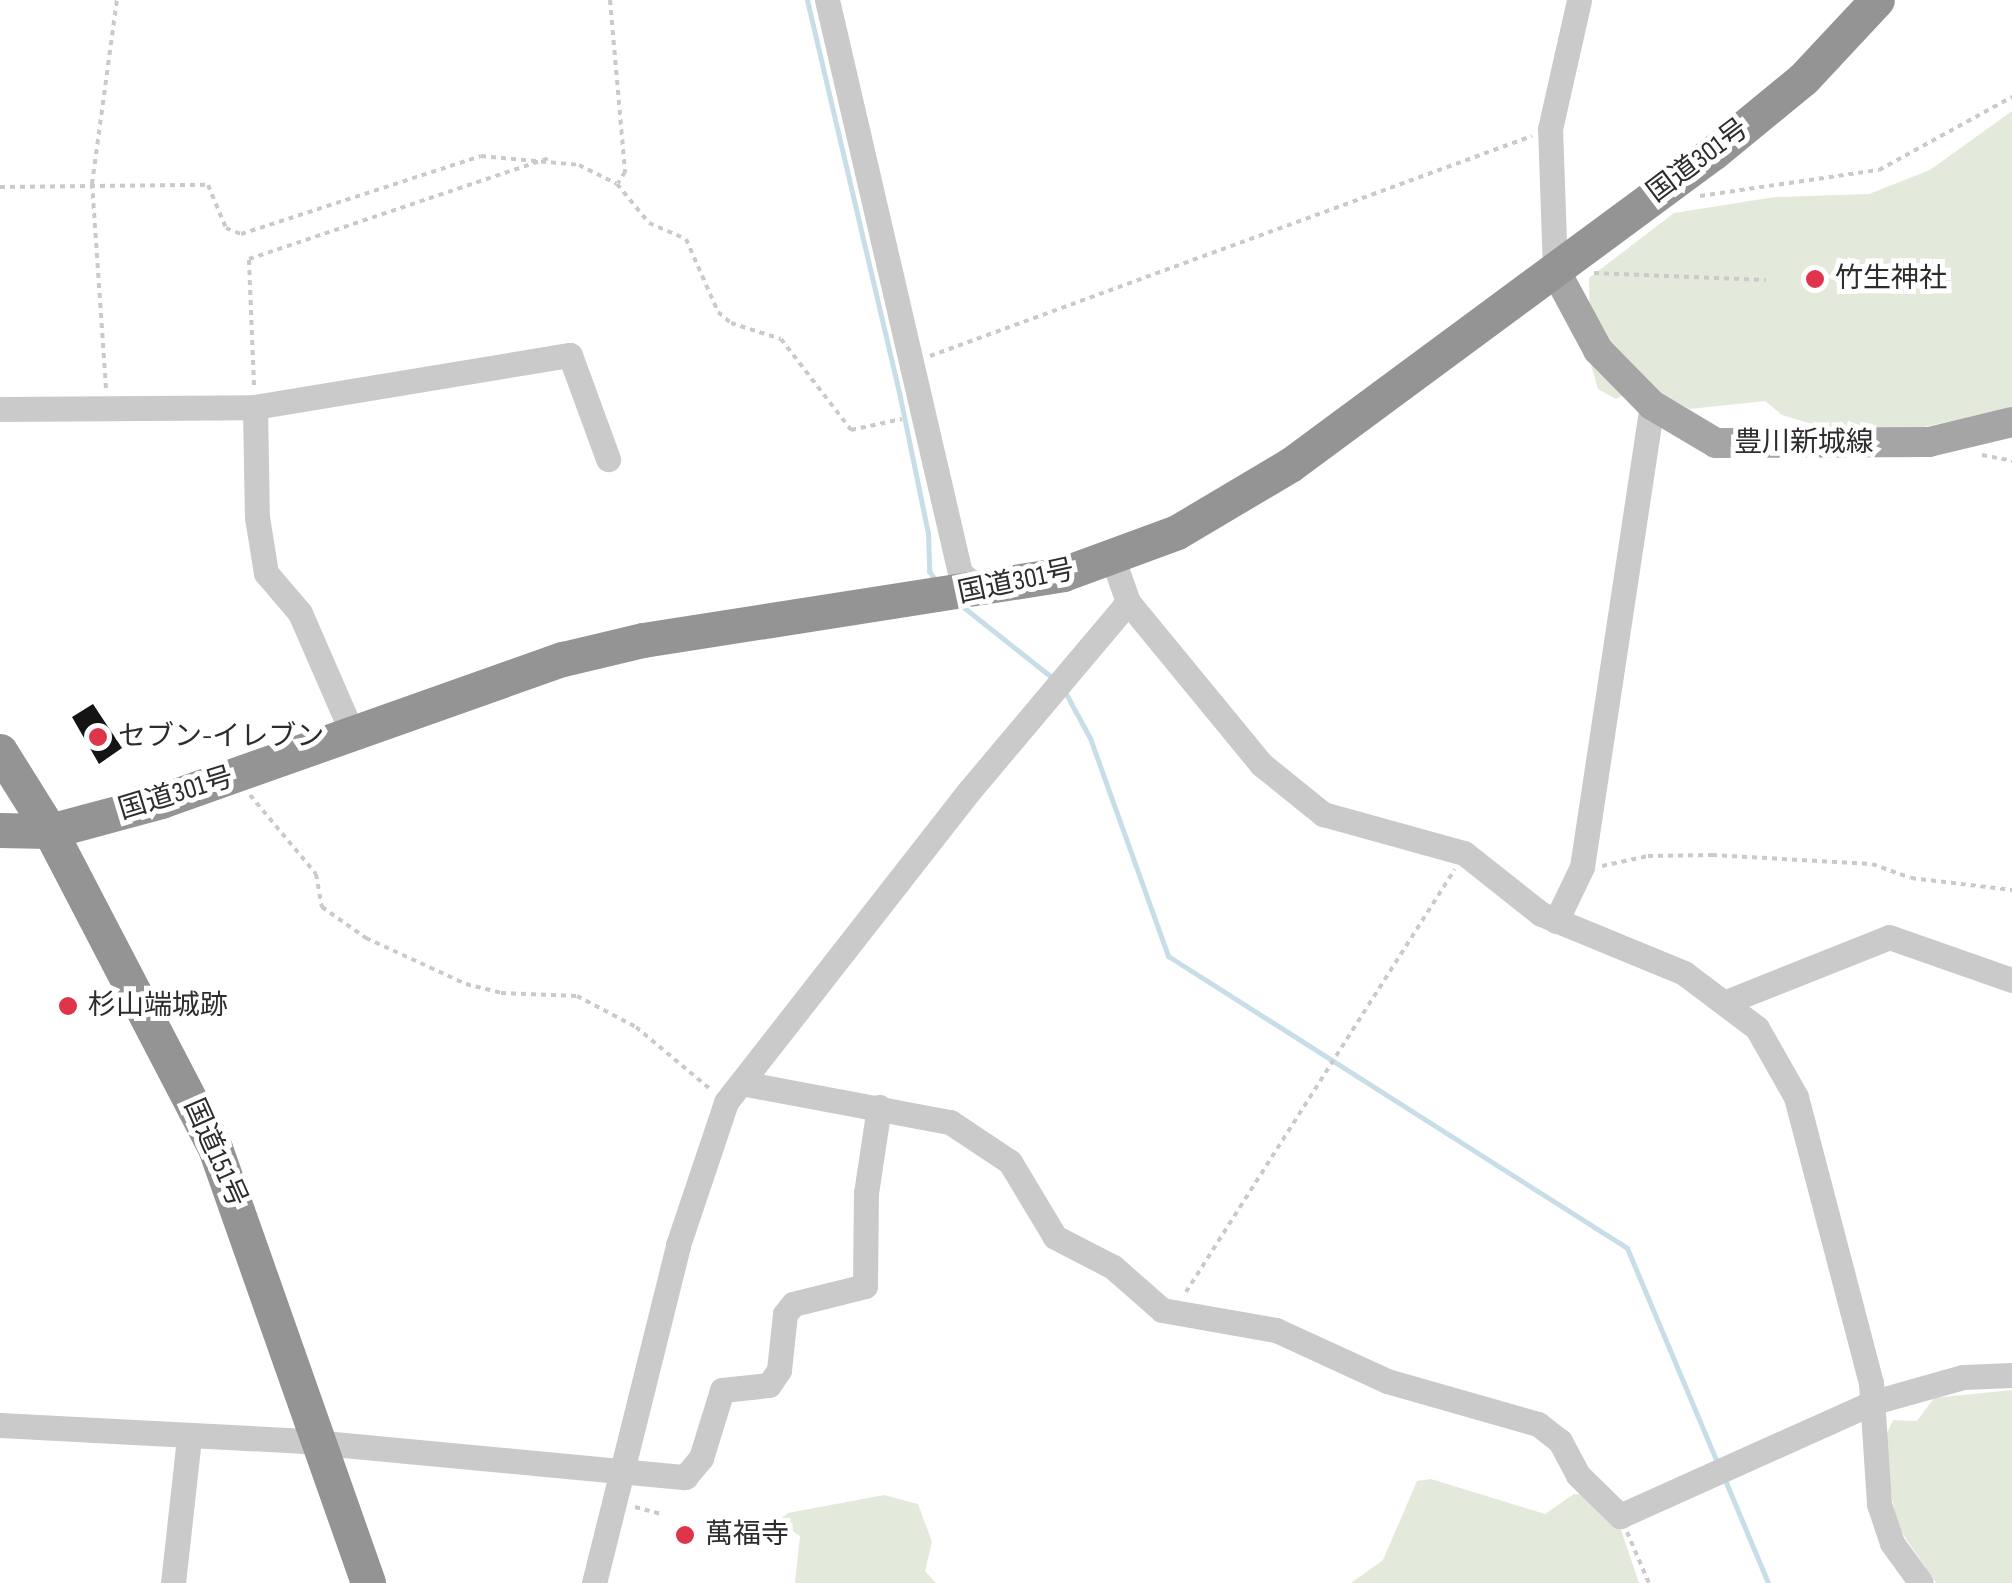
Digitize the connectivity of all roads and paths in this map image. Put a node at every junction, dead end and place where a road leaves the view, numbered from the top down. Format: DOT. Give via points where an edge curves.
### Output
graph roads {
  1 [pos="117,0"];
  2 [pos="610,0"];
  3 [pos="827,0"];
  4 [pos="1579,0"];
  5 [pos="1877,0"];
  6 [pos="2012,97"];
  7 [pos="1550,129"];
  8 [pos="549,158"];
  9 [pos="92,184"];
  10 [pos="617,184"];
  11 [pos="0,187"];
  12 [pos="1650,197"];
  13 [pos="1555,270"];
  14 [pos="1766,280"];
  15 [pos="907,362"];
  16 [pos="1652,404"];
  17 [pos="255,406"];
  18 [pos="0,408"];
  19 [pos="108,408"];
  20 [pos="897,420"];
  21 [pos="2012,422"];
  22 [pos="608,459"];
  23 [pos="1112,559"];
  24 [pos="962,594"];
  25 [pos="1128,602"];
  26 [pos="354,735"];
  27 [pos="0,751"];
  28 [pos="234,776"];
  29 [pos="0,830"];
  30 [pos="50,831"];
  31 [pos="1464,852"];
  32 [pos="1582,866"];
  33 [pos="2012,890"];
  34 [pos="1556,921"];
  35 [pos="2012,980"];
  36 [pos="1726,1002"];
  37 [pos="734,1092"];
  38 [pos="879,1107"];
  39 [pos="1176,1314"];
  40 [pos="2012,1375"];
  41 [pos="1874,1402"];
  42 [pos="0,1425"];
  43 [pos="189,1437"];
  44 [pos="321,1445"];
  45 [pos="624,1472"];
  46 [pos="616,1503"];
  47 [pos="662,1514"];
  48 [pos="1620,1516"];
  49 [pos="173,1583"];
  50 [pos="368,1583"];
  51 [pos="594,1583"];
  52 [pos="1650,1583"];
  53 [pos="1922,1583"];
  1 -- 9 [label="path"];
  2 -- 10 [label="path" via="624,172"];
  3 -- 15 [label="street"];
  4 -- 7 [label="street"];
  5 -- 12 [label="highway, 国道301号" via="1802,79"];
  6 -- 12 [label="path" via="1879,170 1674,200"];
  7 -- 13 [label="street"];
  7 -- 15 [label="path"];
  8 -- 9 [label="path" via="482,156 241,234 226,228 208,185"];
  8 -- 10 [label="path"];
  8 -- 17 [label="path" via="249,259"];
  9 -- 11 [label="path"];
  9 -- 19 [label="path"];
  10 -- 20 [label="path" via="649,224 686,239 718,312 781,339 851,430"];
  12 -- 13 [label="highway, 国道301号"];
  13 -- 14 [label="path"];
  13 -- 16 [label="main road, 豊川新城線" via="1598,350"];
  13 -- 23 [label="highway, 国道301号" via="1241,498"];
  15 -- 24 [label="street"];
  16 -- 21 [label="main road, 豊川新城線" via="1716,443 1929,442"];
  16 -- 32 [label="street"];
  17 -- 19 [label="street"];
  17 -- 22 [label="street" via="570,355"];
  17 -- 26 [label="street" via="257,517 266,574 300,613"];
  18 -- 19 [label="street"];
  23 -- 24 [label="highway, 国道301号"];
  23 -- 25 [label="street"];
  24 -- 26 [label="highway, 国道301号" via="642,640 563,659"];
  25 -- 31 [label="street" via="1260,764 1323,814"];
  25 -- 37 [label="street"];
  26 -- 28 [label="highway, 国道301号"];
  27 -- 30 [label="highway, 国道151号"];
  28 -- 30 [label="highway, 国道301号"];
  28 -- 37 [label="path" via="316,874 322,907 366,938 466,984 501,993 577,996"];
  29 -- 30 [label="highway, 国道301号"];
  30 -- 44 [label="highway, 国道151号" via="215,1148"];
  31 -- 34 [label="street"];
  31 -- 39 [label="path"];
  32 -- 33 [label="path" via="1712,855 1872,864 1912,878"];
  32 -- 34 [label="street"];
  34 -- 36 [label="street" via="1684,973"];
  35 -- 36 [label="street" via="1889,938"];
  36 -- 41 [label="street" via="1757,1028 1796,1097"];
  37 -- 38 [label="street"];
  37 -- 45 [label="street" via="678,1245"];
  38 -- 39 [label="street" via="950,1122 977,1136 1010,1162 1055,1237 1113,1267 1152,1303"];
  38 -- 45 [label="street" via="866,1193 865,1286 793,1304 778,1370 768,1385 722,1390 701,1458 686,1477"];
  39 -- 48 [label="street" via="1276,1330 1387,1381 1538,1424 1560,1441 1578,1476"];
  40 -- 41 [label="street" via="1964,1377"];
  41 -- 48 [label="street"];
  41 -- 53 [label="street" via="1879,1504 1892,1543"];
  42 -- 43 [label="street"];
  43 -- 44 [label="street"];
  43 -- 49 [label="street"];
  44 -- 45 [label="street"];
  44 -- 50 [label="highway, 国道151号"];
  45 -- 46 [label="street"];
  46 -- 47 [label="path"];
  46 -- 51 [label="street"];
  48 -- 52 [label="path"];
}
